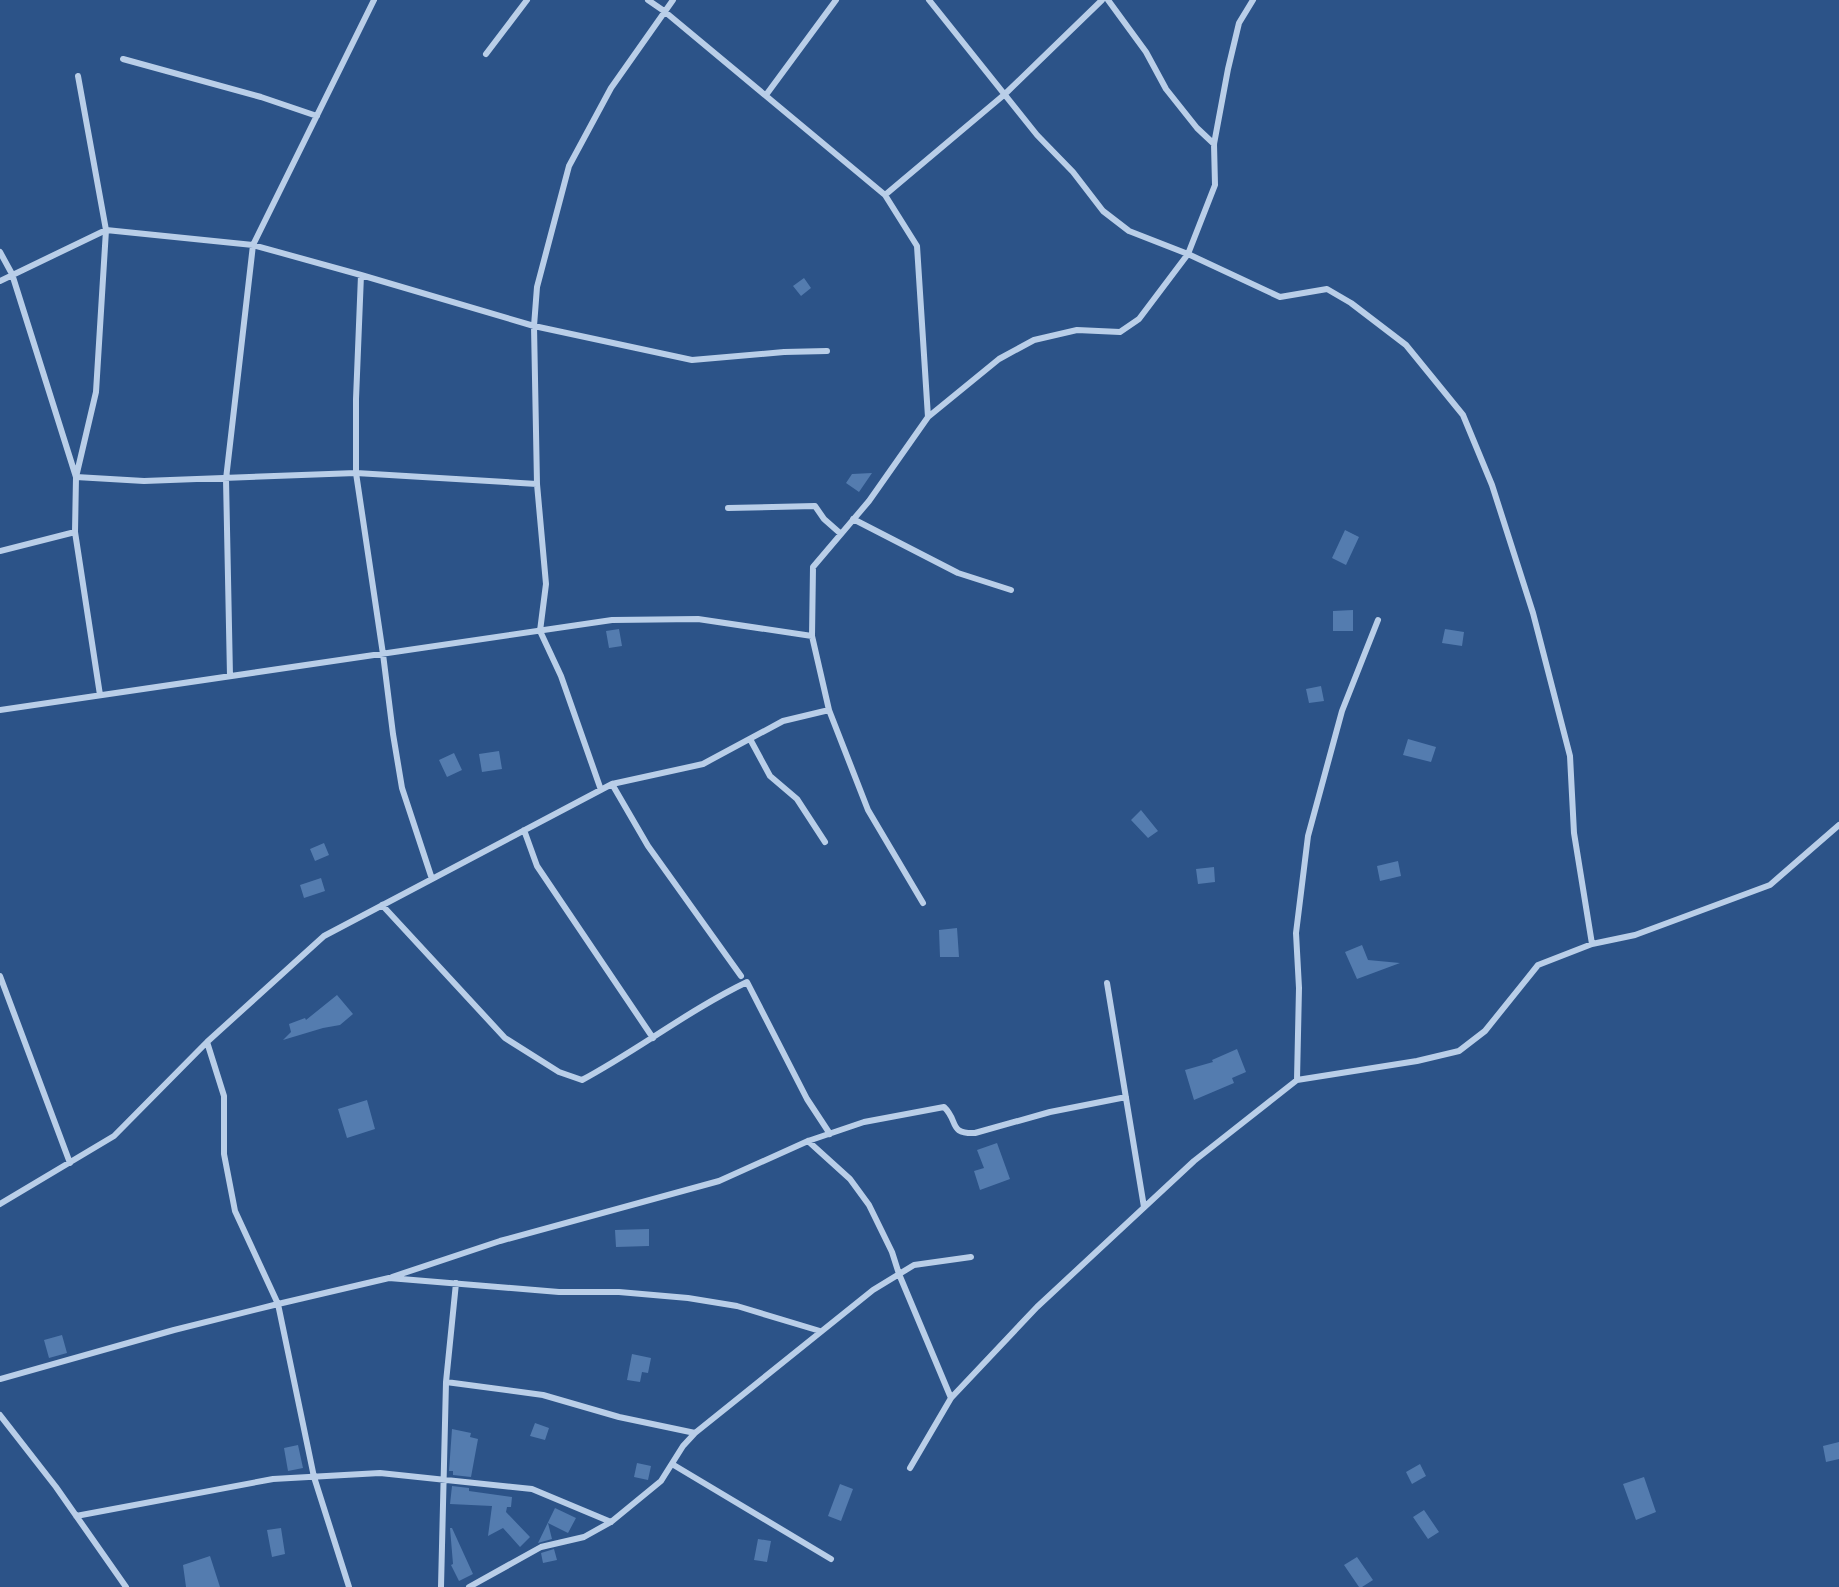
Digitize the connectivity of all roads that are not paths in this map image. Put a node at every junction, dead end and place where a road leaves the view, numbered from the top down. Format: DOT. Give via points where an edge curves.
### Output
graph roads {
  1 [pos="374,0"];
  2 [pos="527,0"];
  3 [pos="648,0"];
  4 [pos="673,0"];
  5 [pos="836,0"];
  6 [pos="929,0"];
  7 [pos="1102,0"];
  8 [pos="1108,0"];
  9 [pos="1253,0"];
  10 [pos="664,11"];
  11 [pos="486,54"];
  12 [pos="123,59"];
  13 [pos="78,76"];
  14 [pos="1005,94"];
  15 [pos="766,95"];
  16 [pos="317,116"];
  17 [pos="1214,144"];
  18 [pos="885,195"];
  19 [pos="106,230"];
  20 [pos="253,245"];
  21 [pos="0,252"];
  22 [pos="1188,254"];
  23 [pos="12,274"];
  24 [pos="361,275"];
  25 [pos="0,281"];
  26 [pos="534,326"];
  27 [pos="827,351"];
  28 [pos="928,417"];
  29 [pos="356,473"];
  30 [pos="76,477"];
  31 [pos="226,479"];
  32 [pos="537,484"];
  33 [pos="728,508"];
  34 [pos="853,519"];
  35 [pos="75,532"];
  36 [pos="841,534"];
  37 [pos="0,551"];
  38 [pos="1011,590"];
  39 [pos="1378,620"];
  40 [pos="540,631"];
  41 [pos="812,636"];
  42 [pos="383,654"];
  43 [pos="230,676"];
  44 [pos="100,695"];
  45 [pos="0,710"];
  46 [pos="829,710"];
  47 [pos="750,739"];
  48 [pos="612,784"];
  49 [pos="601,790"];
  50 [pos="1839,825"];
  51 [pos="524,830"];
  52 [pos="825,843"];
  53 [pos="432,879"];
  54 [pos="923,903"];
  55 [pos="382,905"];
  56 [pos="1592,944"];
  57 [pos="0,976"];
  58 [pos="741,976"];
  59 [pos="1107,983"];
  60 [pos="653,1038"];
  61 [pos="207,1042"];
  62 [pos="1297,1080"];
  63 [pos="1126,1097"];
  64 [pos="830,1134"];
  65 [pos="808,1141"];
  66 [pos="70,1163"];
  67 [pos="0,1204"];
  68 [pos="1144,1207"];
  69 [pos="971,1257"];
  70 [pos="899,1274"];
  71 [pos="389,1278"];
  72 [pos="456,1283"];
  73 [pos="278,1305"];
  74 [pos="820,1332"];
  75 [pos="0,1379"];
  76 [pos="446,1382"];
  77 [pos="951,1398"];
  78 [pos="0,1415"];
  79 [pos="695,1433"];
  80 [pos="672,1464"];
  81 [pos="910,1468"];
  82 [pos="314,1477"];
  83 [pos="442,1479"];
  84 [pos="76,1516"];
  85 [pos="612,1522"];
  86 [pos="831,1559"];
  87 [pos="126,1587"];
  88 [pos="349,1587"];
  89 [pos="441,1587"];
  90 [pos="469,1587"];
  1 -- 16 [label="street"];
  2 -- 11 [label="street"];
  3 -- 10 [label="street"];
  4 -- 10 [label="street"];
  5 -- 15 [label="street"];
  6 -- 14 [label="street"];
  7 -- 14 [label="street"];
  8 -- 17 [label="street" via="1146,52 1166,89"];
  9 -- 17 [label="street" via="1239,23"];
  10 -- 15 [label="street"];
  10 -- 26 [label="street" via="611,88 569,166 537,288"];
  12 -- 16 [label="street"];
  13 -- 19 [label="street"];
  14 -- 18 [label="street"];
  14 -- 22 [label="street" via="1103,211 1129,231"];
  15 -- 18 [label="street"];
  16 -- 20 [label="street"];
  17 -- 22 [label="street" via="1215,185"];
  18 -- 28 [label="street" via="917,246"];
  19 -- 20 [label="street"];
  19 -- 23 [label="street"];
  19 -- 30 [label="street" via="96,392"];
  20 -- 24 [label="street"];
  20 -- 31 [label="street"];
  21 -- 23 [label="street"];
  22 -- 28 [label="street" via="1139,319 1120,332 1077,330 1034,340 999,359"];
  22 -- 56 [label="street" via="1280,297 1326,289 1352,303 1406,345 1463,415 1492,485 1533,613 1570,756 1574,833"];
  23 -- 25 [label="street"];
  23 -- 30 [label="street"];
  24 -- 26 [label="street"];
  24 -- 29 [label="street"];
  26 -- 27 [label="street" via="692,360"];
  26 -- 32 [label="street"];
  28 -- 34 [label="street"];
  29 -- 31 [label="street"];
  29 -- 32 [label="street"];
  29 -- 42 [label="street"];
  30 -- 31 [label="street" via="144,481"];
  30 -- 35 [label="street"];
  31 -- 43 [label="street"];
  32 -- 40 [label="street" via="546,584"];
  33 -- 36 [label="street" via="815,506"];
  34 -- 36 [label="street"];
  34 -- 38 [label="street" via="958,573"];
  35 -- 37 [label="street"];
  35 -- 44 [label="street"];
  36 -- 41 [label="street" via="813,567"];
  39 -- 62 [label="street" via="1342,711 1308,836 1296,933"];
  40 -- 41 [label="street" via="612,620 698,619"];
  40 -- 42 [label="street"];
  40 -- 49 [label="street" via="561,676"];
  41 -- 46 [label="street"];
  42 -- 43 [label="street"];
  42 -- 53 [label="street" via="402,788"];
  43 -- 44 [label="street"];
  44 -- 45 [label="street"];
  46 -- 47 [label="street" via="783,721"];
  46 -- 54 [label="street" via="868,810"];
  47 -- 48 [label="street" via="703,764"];
  47 -- 52 [label="street" via="770,776 797,799"];
  48 -- 49 [label="street"];
  48 -- 58 [label="street" via="648,846"];
  49 -- 51 [label="street"];
  50 -- 56 [label="street" via="1770,885 1635,935"];
  51 -- 53 [label="street"];
  51 -- 60 [label="street" via="537,866"];
  53 -- 55 [label="street"];
  55 -- 60 [label="street" via="505,1038 559,1072 582,1080"];
  55 -- 61 [label="street" via="324,936"];
  56 -- 62 [label="street" via="1538,965 1485,1031 1459,1051"];
  57 -- 66 [label="street"];
  59 -- 63 [label="street"];
  60 -- 64 [label="street" via="747,982 807,1099"];
  61 -- 66 [label="street" via="114,1136"];
  61 -- 73 [label="street" via="224,1096 224,1154 236,1210"];
  62 -- 68 [label="street" via="1194,1161"];
  63 -- 64 [label="street" via="1050,1112 975,1133 957,1130 952,1114 944,1107 864,1122"];
  63 -- 68 [label="street"];
  64 -- 65 [label="street"];
  65 -- 70 [label="street" via="850,1179 869,1205"];
  65 -- 71 [label="street" via="719,1181 500,1241"];
  66 -- 67 [label="street"];
  68 -- 77 [label="street" via="1037,1307"];
  69 -- 70 [label="street" via="914,1265"];
  70 -- 74 [label="street"];
  70 -- 77 [label="street"];
  71 -- 72 [label="street"];
  71 -- 73 [label="street"];
  72 -- 74 [label="street" via="688,1298 737,1306"];
  72 -- 76 [label="street"];
  73 -- 75 [label="street"];
  73 -- 82 [label="street"];
  74 -- 79 [label="street"];
  76 -- 79 [label="street" via="543,1395"];
  76 -- 83 [label="street"];
  77 -- 81 [label="street"];
  78 -- 84 [label="street"];
  79 -- 80 [label="street"];
  80 -- 85 [label="street" via="661,1481"];
  80 -- 86 [label="street"];
  82 -- 83 [label="street" via="380,1473"];
  82 -- 84 [label="street" via="273,1479"];
  82 -- 88 [label="street"];
  83 -- 85 [label="street" via="532,1489"];
  83 -- 89 [label="street"];
  84 -- 87 [label="street"];
  85 -- 90 [label="street" via="584,1538 541,1547"];
}
